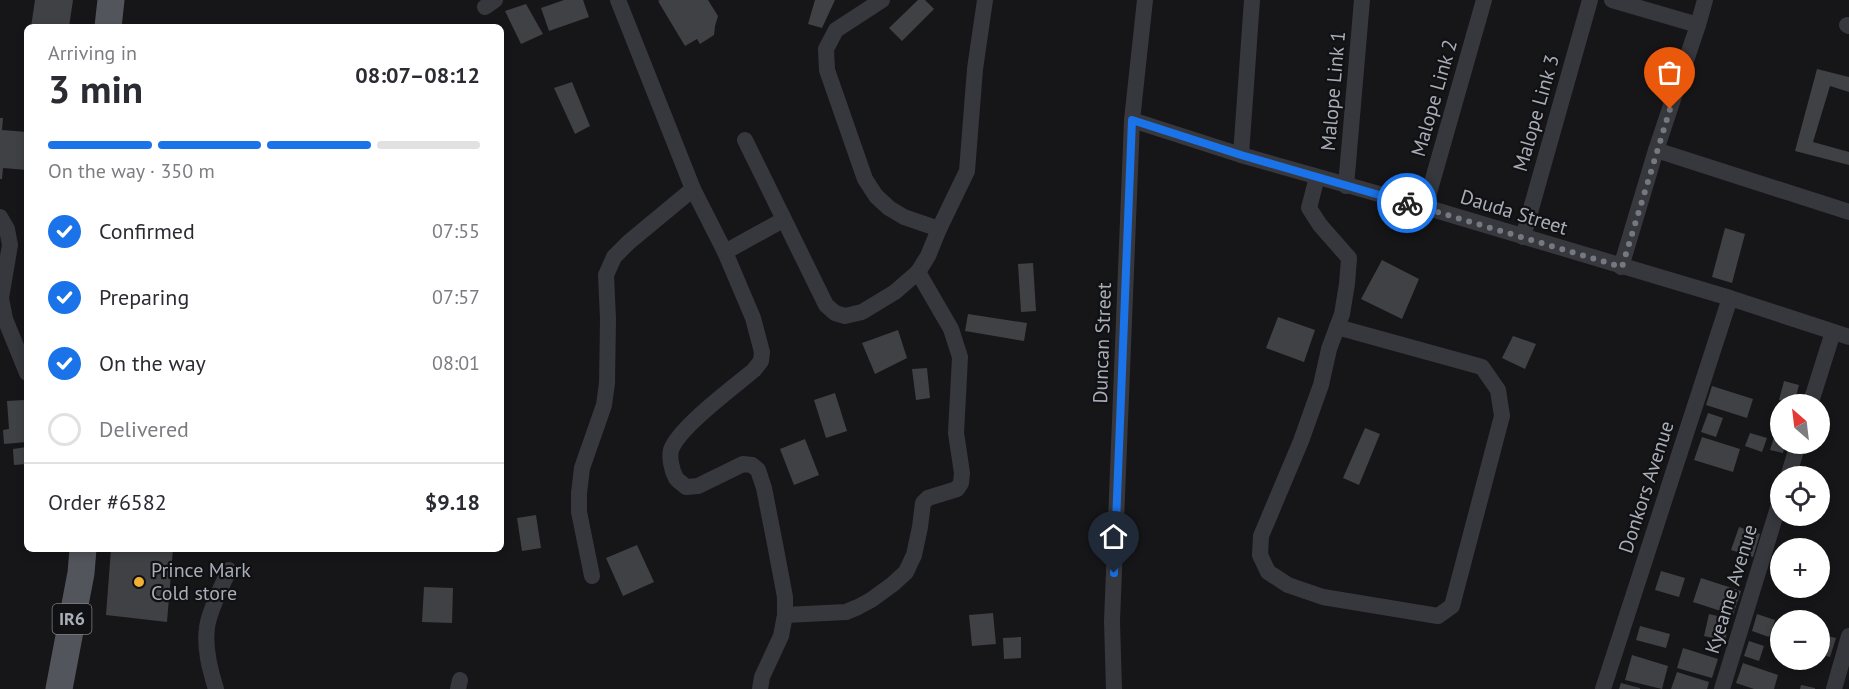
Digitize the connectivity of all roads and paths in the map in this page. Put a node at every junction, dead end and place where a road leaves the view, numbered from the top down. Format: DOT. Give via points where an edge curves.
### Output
graph roads {
  1 [pos="111,0"];
  2 [pos="618,0"];
  3 [pos="882,0"];
  4 [pos="985,0"];
  5 [pos="1145,0"];
  6 [pos="1252,0"];
  7 [pos="1362,0"];
  8 [pos="1484,0"];
  9 [pos="1590,0"];
  10 [pos="1612,0"];
  11 [pos="1705,0"];
  12 [pos="108,24"];
  13 [pos="1698,25"];
  14 [pos="1132,120"];
  15 [pos="745,140"];
  16 [pos="1656,150"];
  17 [pos="1241,155"];
  18 [pos="1317,177"];
  19 [pos="1346,186"];
  20 [pos="693,189"];
  21 [pos="1425,207"];
  22 [pos="1849,212"];
  23 [pos="0,217"];
  24 [pos="783,220"];
  25 [pos="939,229"];
  26 [pos="1523,237"];
  27 [pos="724,252"];
  28 [pos="1622,267"];
  29 [pos="918,272"];
  30 [pos="1730,298"];
  31 [pos="1337,327"];
  32 [pos="1833,332"];
  33 [pos="1849,337"];
  34 [pos="24,366"];
  35 [pos="1813,394"];
  36 [pos="1772,526"];
  37 [pos="83,552"];
  38 [pos="229,570"];
  39 [pos="592,576"];
  40 [pos="785,615"];
  41 [pos="1849,636"];
  42 [pos="59,689"];
  43 [pos="216,689"];
  44 [pos="760,689"];
  45 [pos="1114,689"];
  46 [pos="1603,689"];
  47 [pos="1722,689"];
  48 [pos="1834,689"];
  1 -- 12 [label="main road"];
  2 -- 20 [label="street"];
  3 -- 25 [label="street" via="836,30 826,49 827,70 865,179 876,196 904,217"];
  4 -- 25 [label="street" via="975,69 968,171"];
  5 -- 14 [label="street, Duncan Street"];
  6 -- 17 [label="street"];
  7 -- 19 [label="street, Malope Link 1"];
  8 -- 21 [label="street, Malope Link 2"];
  9 -- 26 [label="street, Malope Link 3"];
  10 -- 13 [label="street"];
  11 -- 13 [label="street"];
  13 -- 16 [label="street"];
  14 -- 17 [label="street, Dauda Street"];
  14 -- 45 [label="street, Duncan Street" via="1112,621"];
  15 -- 24 [label="street"];
  16 -- 22 [label="street"];
  16 -- 28 [label="street"];
  17 -- 18 [label="street, Dauda Street"];
  18 -- 19 [label="street, Dauda Street"];
  18 -- 31 [label="street" via="1309,208 1349,258"];
  19 -- 21 [label="street, Dauda Street"];
  20 -- 27 [label="street"];
  20 -- 39 [label="street" via="628,242 614,257 606,275 607,383 604,405 582,468 579,493"];
  21 -- 26 [label="street, Dauda Street"];
  23 -- 34 [label="street" via="10,245 2,298 5,319"];
  24 -- 27 [label="street"];
  24 -- 29 [label="street" via="826,304 835,313 845,316 862,312"];
  25 -- 29 [label="street"];
  26 -- 28 [label="street, Dauda Street"];
  27 -- 40 [label="street" via="753,318 761,361 694,420 672,450 671,462 676,477 686,487 699,486 743,464 758,470 765,488"];
  28 -- 30 [label="street, Dauda Street"];
  29 -- 40 [label="street" via="951,329 960,357 956,433 961,483 957,489 923,503 914,555 906,572 893,584 846,612"];
  30 -- 32 [label="street, Dauda Street"];
  30 -- 46 [label="street, Donkors Avenue"];
  31 -- 31 [label="street" via="1317,396 1261,536 1260,555 1268,572 1288,585 1323,597 1438,616 1452,606 1502,416 1497,390 1482,367"];
  32 -- 33 [label="street, Dauda Street"];
  32 -- 35 [label="street"];
  36 -- 47 [label="street, Kyeame Avenue"];
  37 -- 42 [label="main road, IR6"];
  38 -- 43 [label="street" via="207,626"];
  40 -- 44 [label="street"];
  41 -- 48 [label="street"];
}
